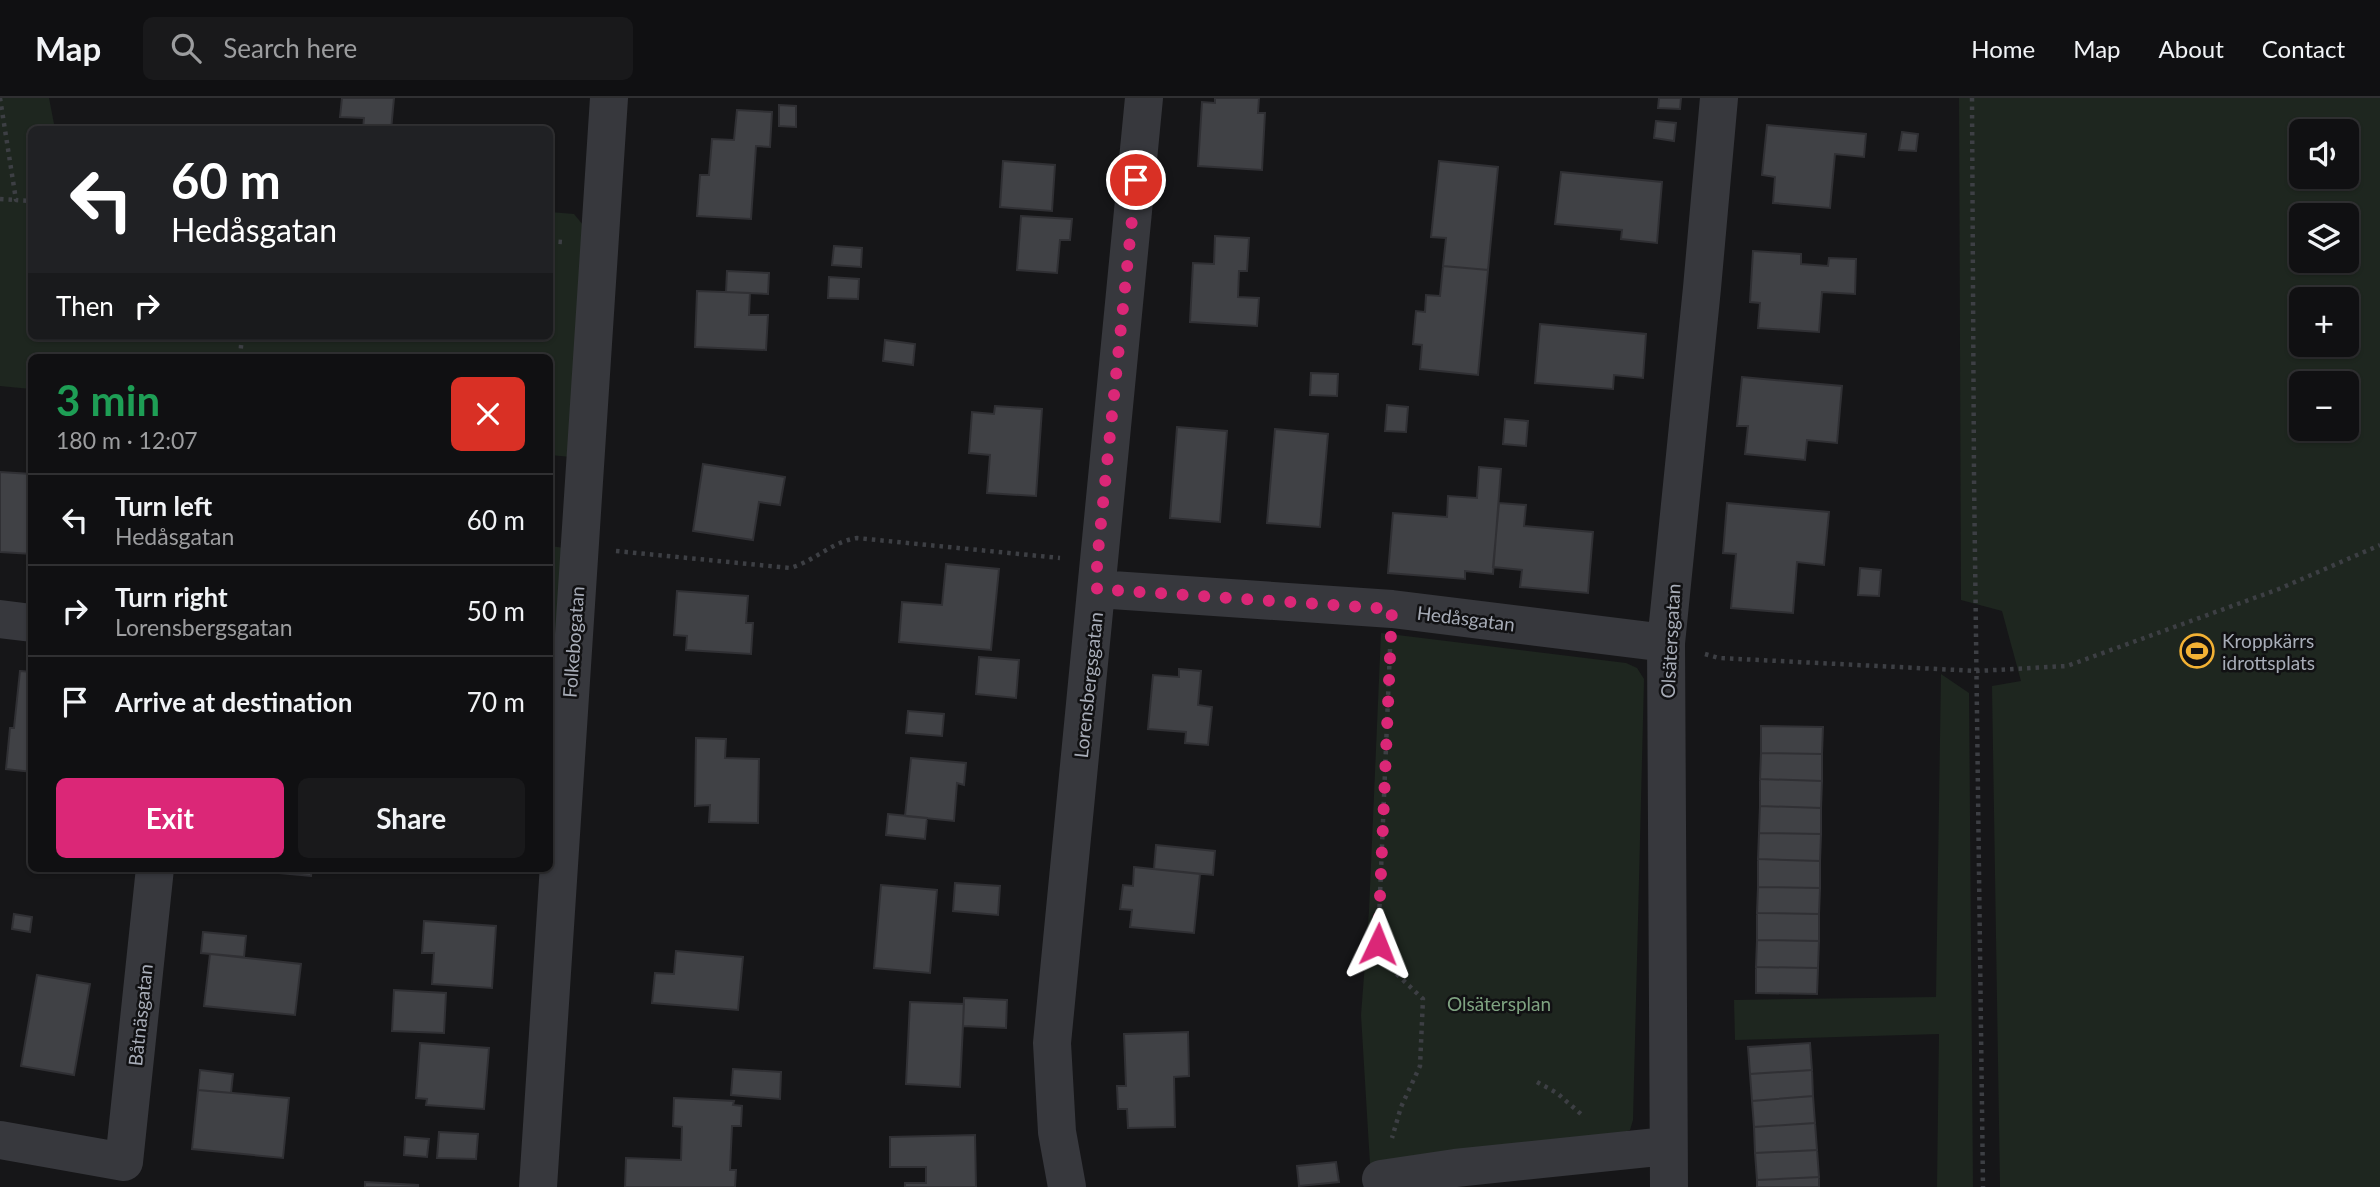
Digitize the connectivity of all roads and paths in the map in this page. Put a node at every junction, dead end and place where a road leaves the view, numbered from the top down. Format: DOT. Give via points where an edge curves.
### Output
graph roads {
  1 [pos="1,98"];
  2 [pos="609,98"];
  3 [pos="1144,98"];
  4 [pos="1718,98"];
  5 [pos="1972,98"];
  6 [pos="0,199"];
  7 [pos="16,200"];
  8 [pos="28,201"];
  9 [pos="2380,545"];
  10 [pos="581,547"];
  11 [pos="1097,575"];
  12 [pos="1392,609"];
  13 [pos="0,619"];
  14 [pos="28,622"];
  15 [pos="1666,643"];
  16 [pos="1978,671"];
  17 [pos="155,872"];
  18 [pos="1537,1082"];
  19 [pos="0,1140"];
  20 [pos="1668,1146"];
  21 [pos="1604,1152"];
  22 [pos="1381,1179"];
  23 [pos="538,1187"];
  24 [pos="1067,1187"];
  25 [pos="1669,1187"];
  26 [pos="1983,1187"];
  1 -- 7 [label="path"];
  2 -- 10 [label="street, Folkebogatan"];
  3 -- 11 [label="street, Lorensbergsgatan"];
  4 -- 15 [label="street, Olsätersgatan"];
  5 -- 16 [label="path"];
  6 -- 7 [label="path"];
  7 -- 8 [label="path"];
  9 -- 16 [label="path" via="2279,589 2067,666"];
  10 -- 11 [label="path" via="790,568 837,542 858,538"];
  10 -- 23 [label="street, Folkebogatan"];
  11 -- 12 [label="street, Hedåsgatan"];
  11 -- 24 [label="street, Lorensbergsgatan" via="1052,1043 1057,1132"];
  12 -- 15 [label="street, Hedåsgatan"];
  12 -- 22 [label="path" via="1378,944 1385,963 1423,999 1420,1066 1401,1107"];
  13 -- 14 [label="street"];
  15 -- 16 [label="path" via="1719,658"];
  15 -- 20 [label="street, Olsätersgatan"];
  16 -- 26 [label="path"];
  17 -- 19 [label="street, Båtnäsgatan" via="124,1162"];
  18 -- 21 [label="path" via="1579,1110"];
  20 -- 21 [label="street"];
  20 -- 25 [label="street, Olsätersgatan"];
  21 -- 22 [label="street"];
}
